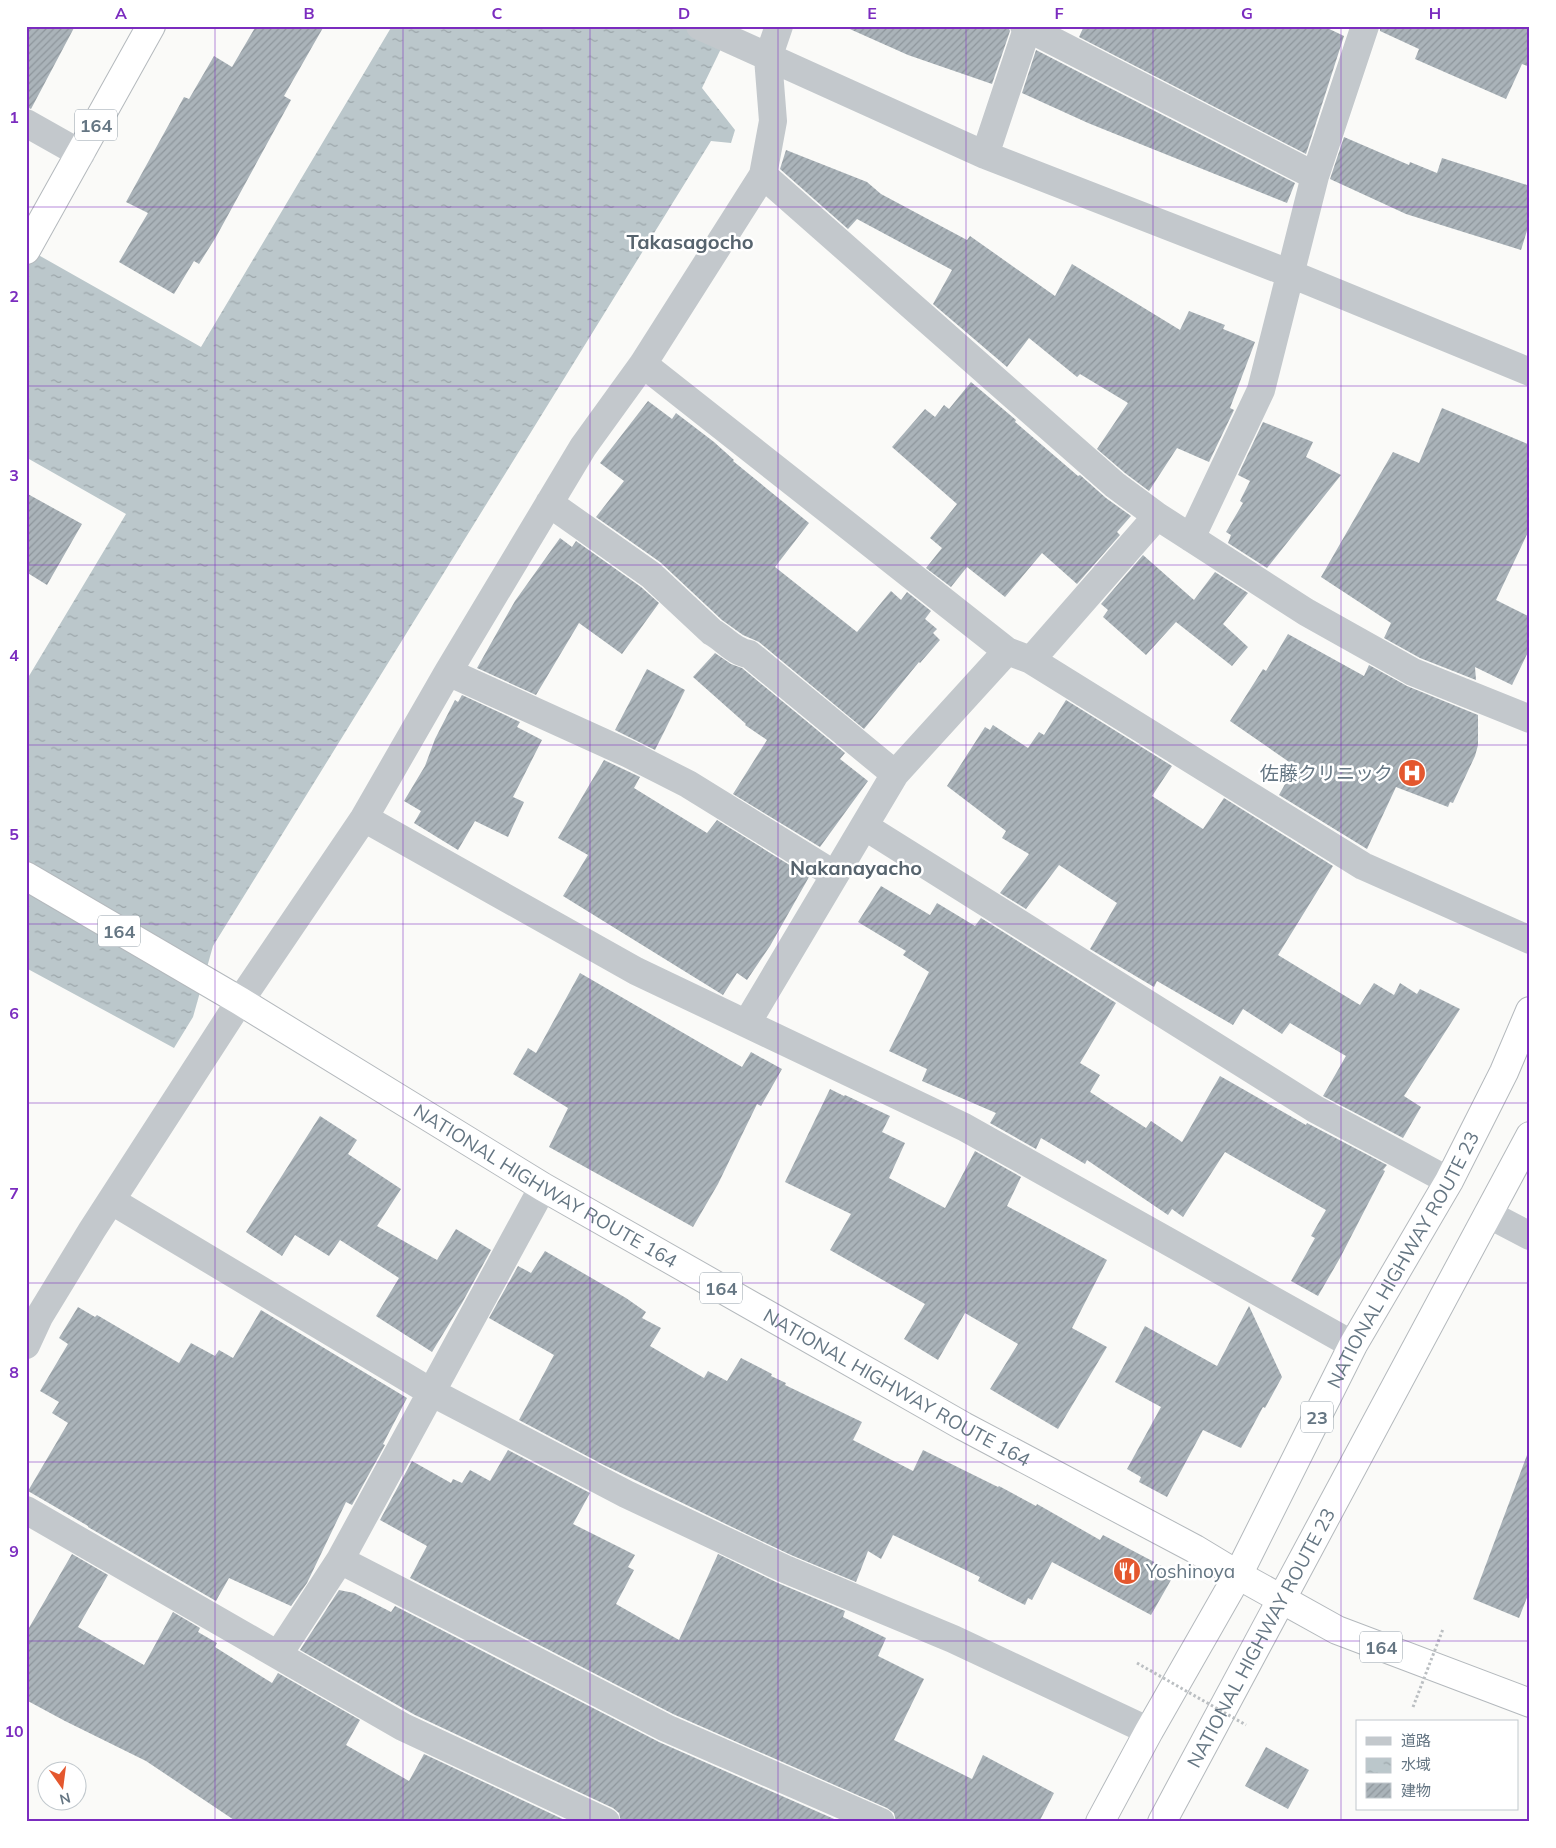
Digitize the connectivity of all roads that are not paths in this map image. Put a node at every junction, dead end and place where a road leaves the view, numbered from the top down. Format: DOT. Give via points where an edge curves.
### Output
graph roads {
  1 [pos="151,26"];
  2 [pos="700,26"];
  3 [pos="779,26"];
  4 [pos="1365,26"];
  5 [pos="1027,27"];
  6 [pos="768,58"];
  7 [pos="26,123"];
  8 [pos="80,154"];
  9 [pos="985,155"];
  10 [pos="762,175"];
  11 [pos="1315,176"];
  12 [pos="26,250"];
  13 [pos="1291,274"];
  14 [pos="643,364"];
  15 [pos="1530,372"];
  16 [pos="550,503"];
  17 [pos="1157,516"];
  18 [pos="1191,538"];
  19 [pos="1019,656"];
  20 [pos="448,672"];
  21 [pos="1530,719"];
  22 [pos="895,774"];
  23 [pos="364,818"];
  24 [pos="864,826"];
  25 [pos="835,875"];
  26 [pos="26,876"];
  27 [pos="1530,940"];
  28 [pos="240,1001"];
  29 [pos="1530,1011"];
  30 [pos="747,1023"];
  31 [pos="1530,1136"];
  32 [pos="1449,1181"];
  33 [pos="543,1186"];
  34 [pos="112,1202"];
  35 [pos="1488,1214"];
  36 [pos="1530,1236"];
  37 [pos="1353,1344"];
  38 [pos="26,1345"];
  39 [pos="431,1392"];
  40 [pos="26,1510"];
  41 [pos="340,1560"];
  42 [pos="1238,1575"];
  43 [pos="1281,1599"];
  44 [pos="278,1655"];
  45 [pos="1530,1703"];
  46 [pos="1149,1731"];
  47 [pos="606,1822"];
  48 [pos="881,1822"];
  49 [pos="1100,1822"];
  50 [pos="1162,1822"];
  1 -- 8 [label="highway, 164"];
  2 -- 6 [label="street"];
  3 -- 6 [label="street"];
  4 -- 11 [label="street"];
  5 -- 9 [label="street"];
  5 -- 11 [label="street"];
  6 -- 9 [label="street"];
  6 -- 10 [label="street" via="774,121"];
  7 -- 8 [label="street"];
  8 -- 12 [label="highway, 164"];
  9 -- 13 [label="street"];
  10 -- 14 [label="street"];
  10 -- 17 [label="street" via="1116,485"];
  11 -- 13 [label="street"];
  13 -- 15 [label="street"];
  13 -- 18 [label="street" via="1261,390"];
  14 -- 16 [label="street" via="583,447"];
  14 -- 19 [label="street"];
  16 -- 20 [label="street"];
  16 -- 22 [label="street" via="651,575 712,632 748,654"];
  17 -- 18 [label="street"];
  17 -- 19 [label="street"];
  18 -- 21 [label="street" via="1306,612 1413,672"];
  19 -- 22 [label="street"];
  19 -- 27 [label="street" via="1363,866"];
  20 -- 23 [label="street"];
  20 -- 25 [label="street" via="630,754 688,784"];
  22 -- 24 [label="street"];
  23 -- 28 [label="street"];
  23 -- 30 [label="street" via="636,971"];
  24 -- 25 [label="street"];
  24 -- 32 [label="street" via="1315,1109"];
  25 -- 30 [label="street"];
  26 -- 28 [label="highway, NATIONAL HIGHWAY ROUTE 164 / 164"];
  28 -- 33 [label="highway, NATIONAL HIGHWAY ROUTE 164 / 164"];
  28 -- 34 [label="street"];
  29 -- 32 [label="highway, NATIONAL HIGHWAY ROUTE 23 / 23" via="1504,1072"];
  30 -- 37 [label="street" via="964,1127"];
  31 -- 35 [label="highway, NATIONAL HIGHWAY ROUTE 23"];
  32 -- 37 [label="highway, NATIONAL HIGHWAY ROUTE 23 / 23"];
  33 -- 39 [label="street"];
  33 -- 42 [label="highway, NATIONAL HIGHWAY ROUTE 164 / 164" via="963,1426"];
  34 -- 38 [label="street" via="92,1230"];
  34 -- 39 [label="street"];
  35 -- 36 [label="street"];
  35 -- 43 [label="highway, NATIONAL HIGHWAY ROUTE 23"];
  37 -- 42 [label="highway, NATIONAL HIGHWAY ROUTE 23 / 23"];
  39 -- 41 [label="street"];
  39 -- 46 [label="street" via="626,1494 785,1570 954,1639"];
  40 -- 44 [label="street"];
  41 -- 44 [label="street"];
  41 -- 48 [label="street" via="666,1728"];
  42 -- 43 [label="highway, NATIONAL HIGHWAY ROUTE 164 / 164"];
  42 -- 46 [label="highway, NATIONAL HIGHWAY ROUTE 23 / 23"];
  43 -- 45 [label="highway, NATIONAL HIGHWAY ROUTE 164 / 164" via="1337,1630"];
  43 -- 50 [label="highway, NATIONAL HIGHWAY ROUTE 23"];
  44 -- 47 [label="street" via="403,1727"];
  46 -- 49 [label="highway, NATIONAL HIGHWAY ROUTE 23 / 23"];
}
